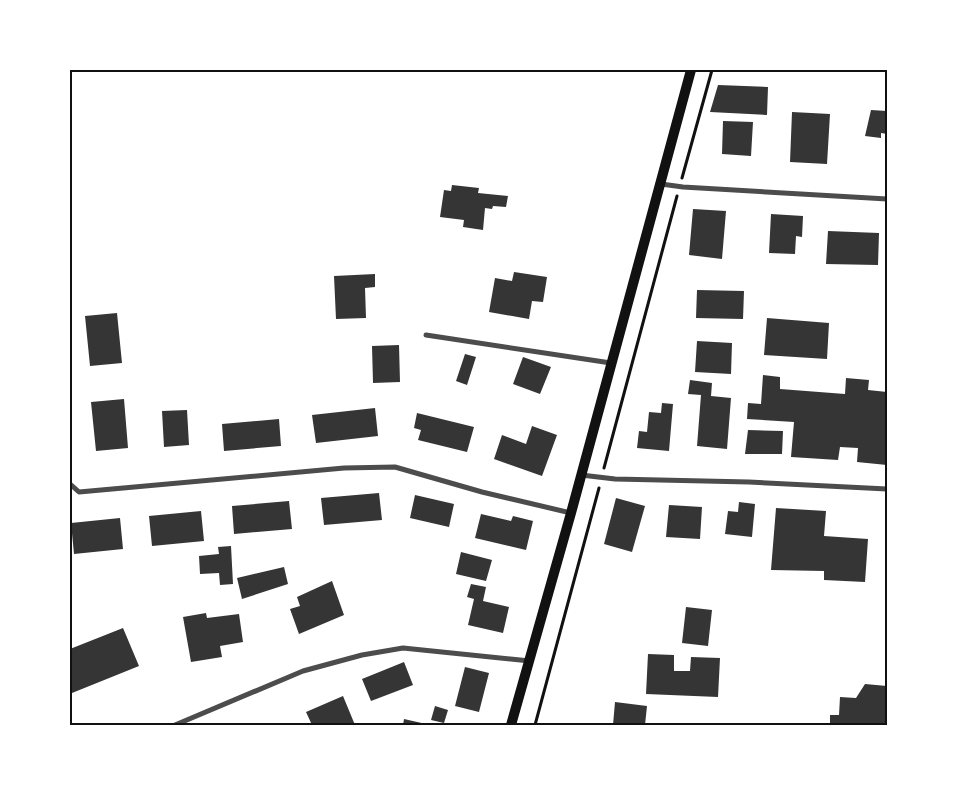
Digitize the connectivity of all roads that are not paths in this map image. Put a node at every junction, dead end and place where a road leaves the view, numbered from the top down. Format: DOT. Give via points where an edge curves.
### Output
graph roads {
  1 [pos="691,70"];
  2 [pos="661,184"];
  3 [pos="887,199"];
  4 [pos="426,335"];
  5 [pos="612,363"];
  6 [pos="581,475"];
  7 [pos="70,484"];
  8 [pos="887,488"];
  9 [pos="571,513"];
  10 [pos="530,661"];
  11 [pos="175,725"];
  12 [pos="511,725"];
  1 -- 2 [label="main road"];
  2 -- 3 [label="street"];
  2 -- 5 [label="main road"];
  4 -- 5 [label="street"];
  5 -- 6 [label="main road"];
  6 -- 8 [label="street"];
  6 -- 9 [label="main road"];
  7 -- 9 [label="street" via="79,492 114,491 211,479 395,467"];
  9 -- 10 [label="main road"];
  10 -- 11 [label="street" via="403,648 362,655 303,672"];
  10 -- 12 [label="main road"];
}
